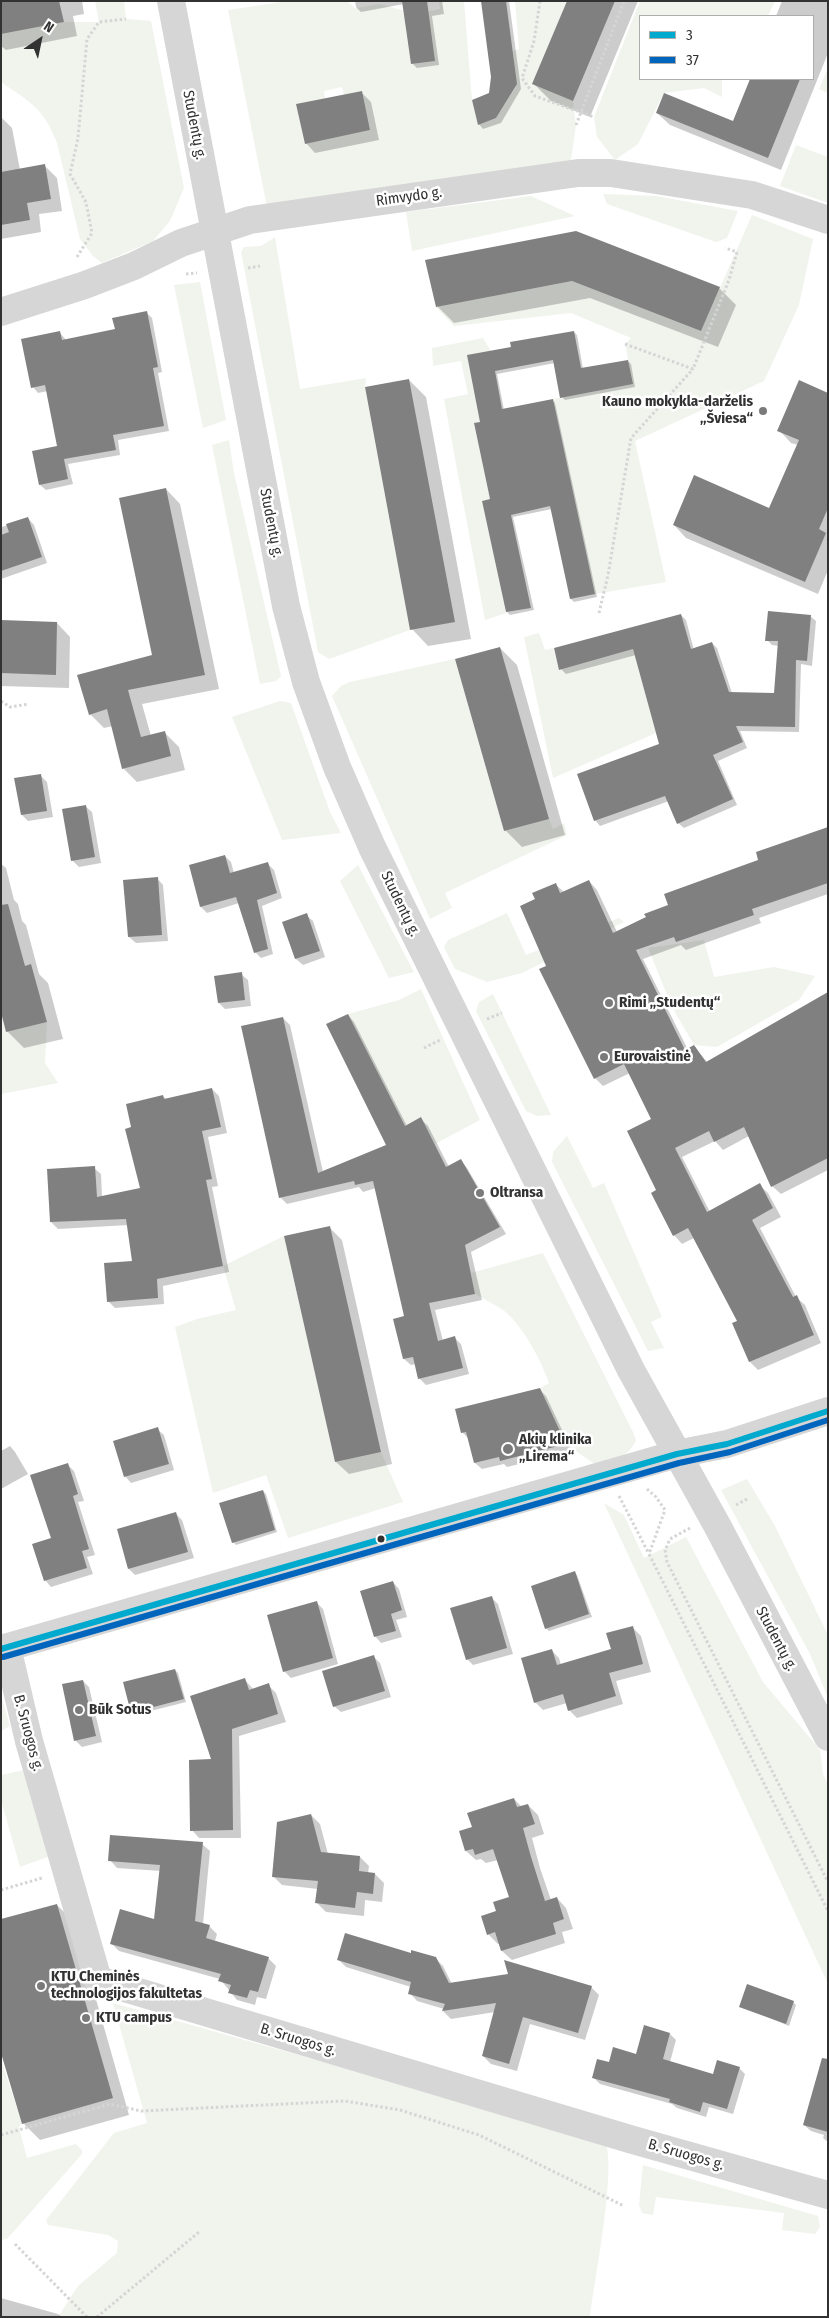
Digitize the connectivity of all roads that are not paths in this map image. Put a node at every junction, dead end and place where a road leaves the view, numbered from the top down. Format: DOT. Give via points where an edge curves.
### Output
graph roads {
  1 [pos="171,1"];
  2 [pos="828,220"];
  3 [pos="215,232"];
  4 [pos="1,312"];
  5 [pos="828,1411"];
  6 [pos="677,1454"];
  7 [pos="1,1651"];
  8 [pos="828,1737"];
  9 [pos="828,2196"];
  1 -- 3 [label="street, Studentų g."];
  2 -- 3 [label="street, Rimvydo g." via="752,195 611,172 578,173 250,220"];
  3 -- 4 [label="street, Rimvydo g." via="181,243 84,285"];
  3 -- 6 [label="street, Studentų g." via="286,606 306,682 337,767 372,847 511,1130 627,1362"];
  5 -- 6 [label="street" via="727,1444"];
  6 -- 7 [label="street"];
  6 -- 8 [label="street, Studentų g."];
  7 -- 9 [label="street, B. Sruogos g." via="10,1660 29,1741 98,1980"];
}
